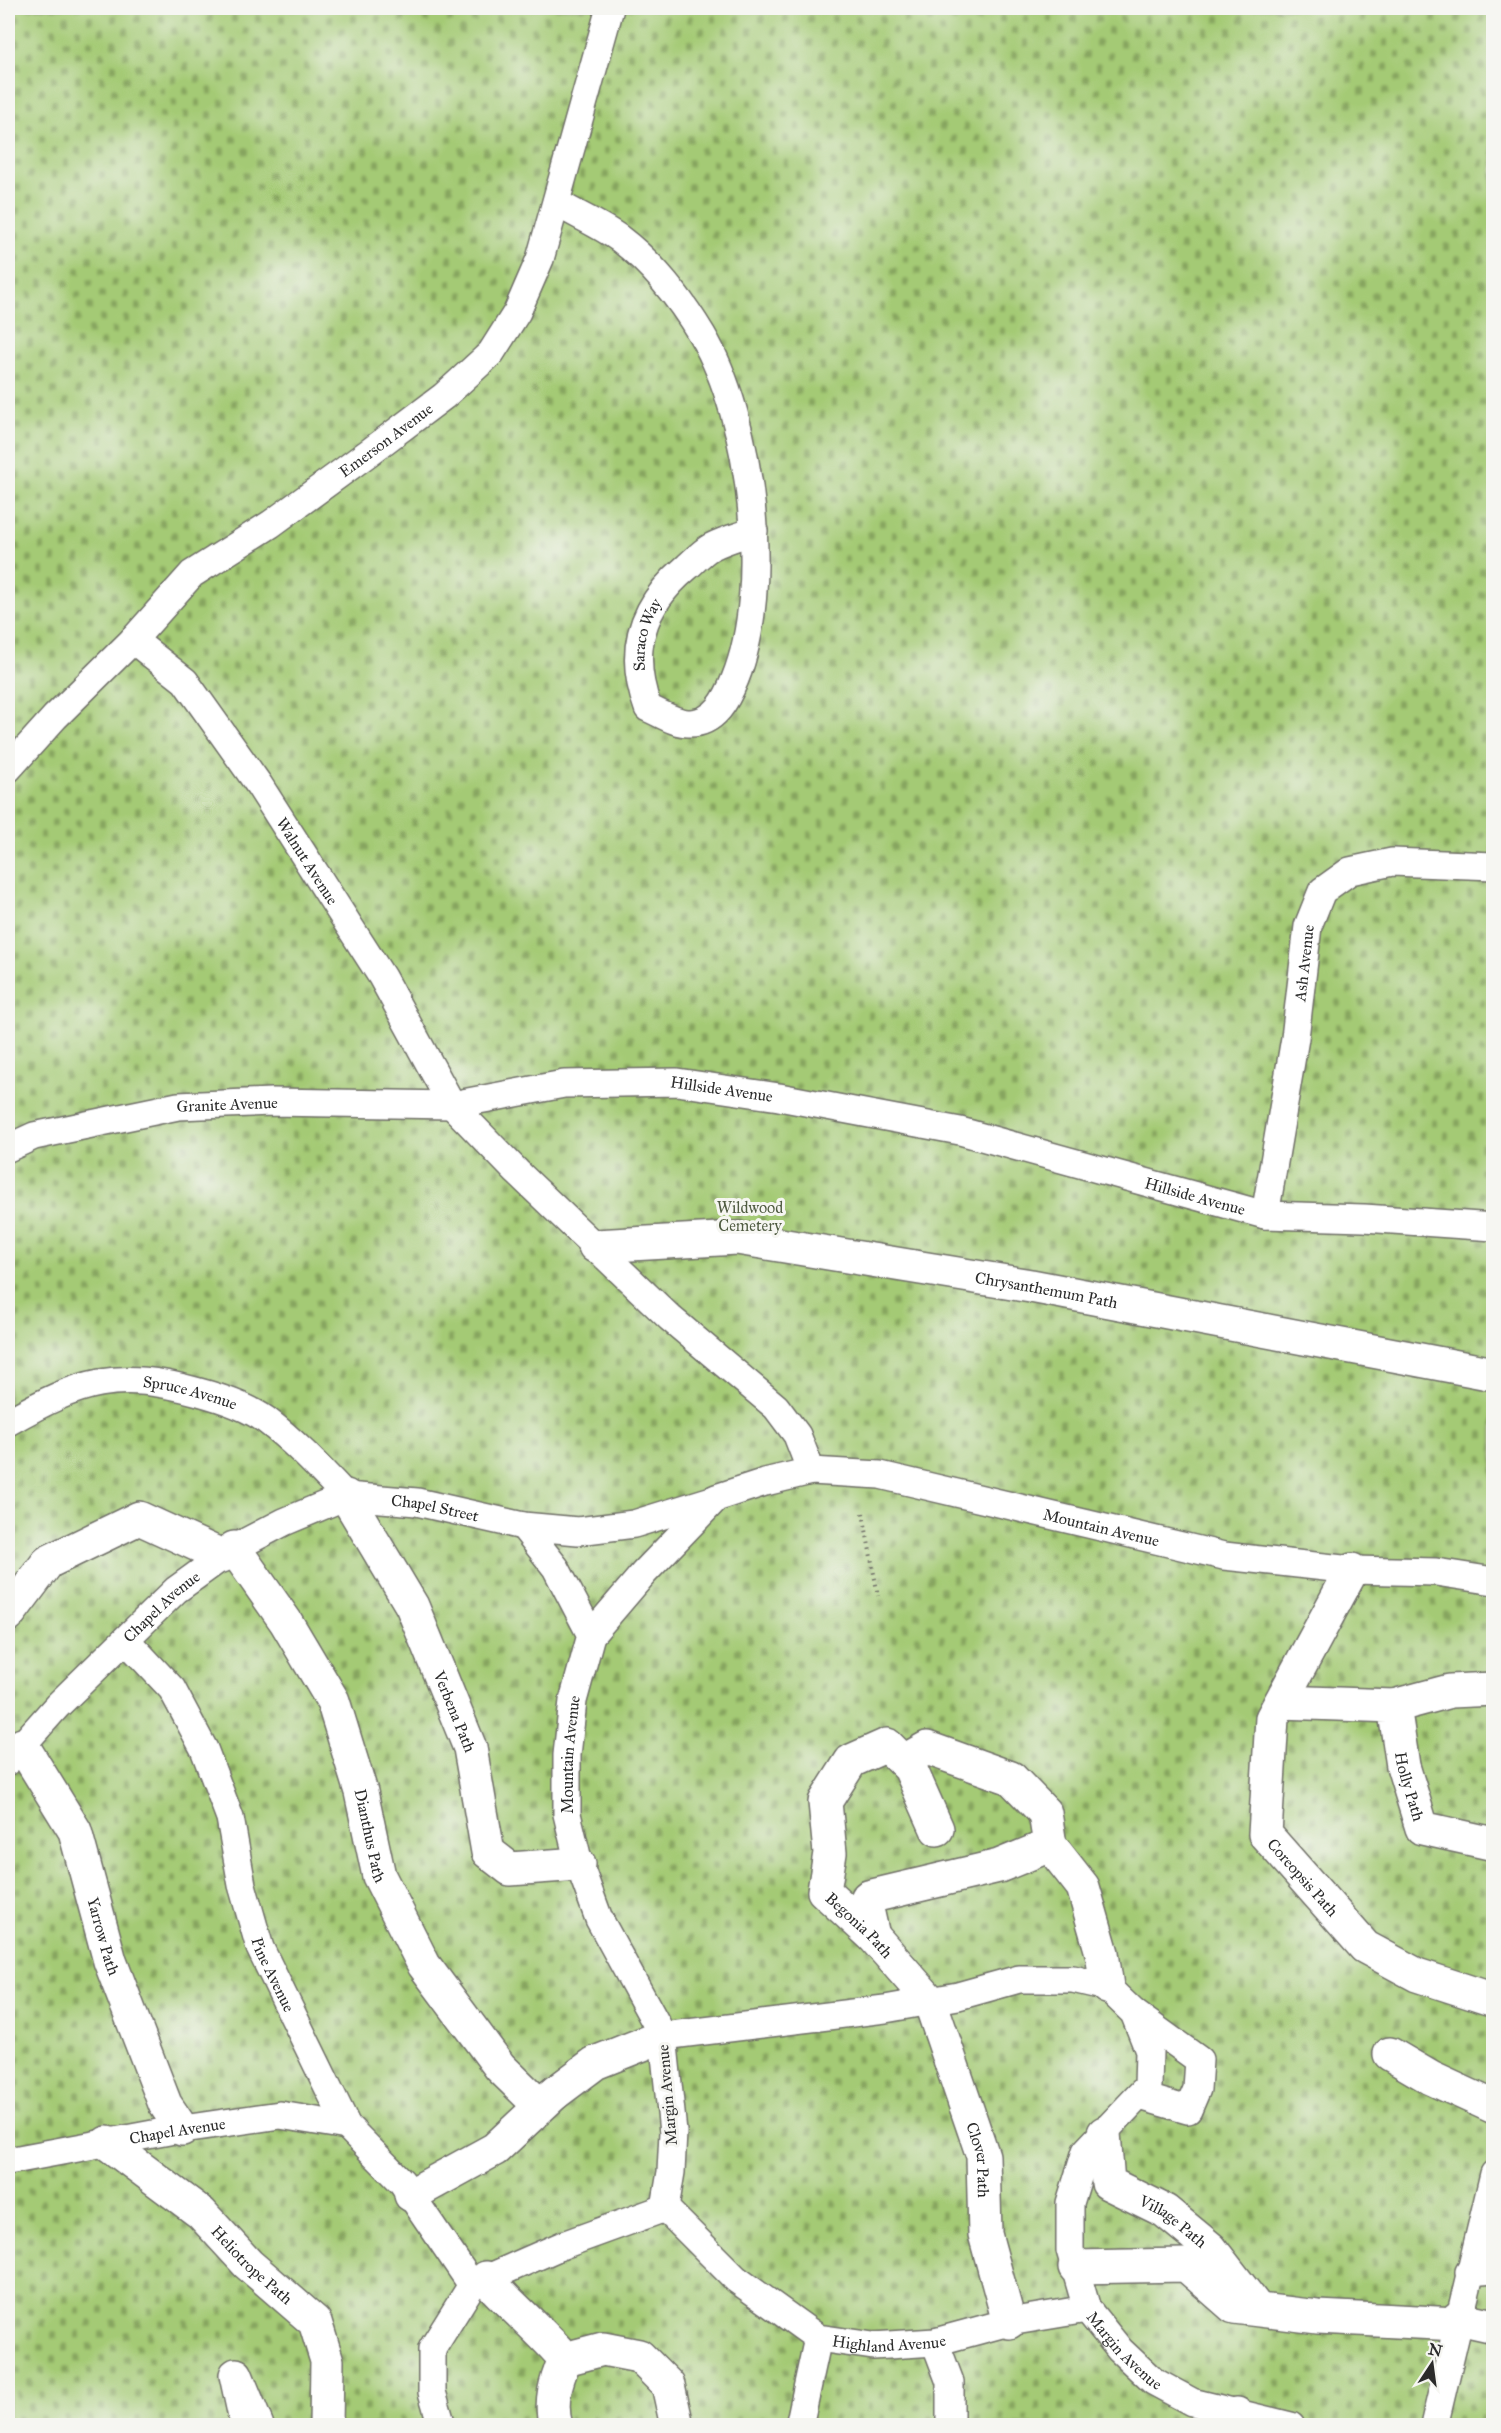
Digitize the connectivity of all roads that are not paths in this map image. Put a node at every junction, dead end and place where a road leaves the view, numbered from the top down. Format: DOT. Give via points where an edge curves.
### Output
graph roads {
  1 [pos="609,8"];
  2 [pos="557,203"];
  3 [pos="754,531"];
  4 [pos="133,640"];
  5 [pos="8,769"];
  6 [pos="1494,866"];
  7 [pos="452,1106"];
  8 [pos="8,1148"];
  9 [pos="1265,1215"];
  10 [pos="1494,1227"];
  11 [pos="595,1246"];
  12 [pos="1494,1374"];
  13 [pos="8,1422"];
  14 [pos="811,1471"];
  15 [pos="346,1496"];
  16 [pos="716,1498"];
  17 [pos="524,1526"];
  18 [pos="228,1552"];
  19 [pos="1352,1570"];
  20 [pos="1494,1581"];
  21 [pos="8,1615"];
  22 [pos="591,1635"];
  23 [pos="126,1640"];
  24 [pos="1494,1689"];
  25 [pos="1281,1702"];
  26 [pos="1395,1706"];
  27 [pos="15,1753"];
  28 [pos="904,1761"];
  29 [pos="937,1829"];
  30 [pos="1494,1844"];
  31 [pos="1050,1845"];
  32 [pos="579,1864"];
  33 [pos="873,1936"];
  34 [pos="1107,1987"];
  35 [pos="1494,2000"];
  36 [pos="930,2001"];
  37 [pos="1134,2013"];
  38 [pos="663,2036"];
  39 [pos="1390,2054"];
  40 [pos="1140,2096"];
  41 [pos="539,2106"];
  42 [pos="1494,2107"];
  43 [pos="347,2126"];
  44 [pos="182,2129"];
  45 [pos="1104,2133"];
  46 [pos="107,2143"];
  47 [pos="8,2161"];
  48 [pos="1494,2174"];
  49 [pos="411,2195"];
  50 [pos="665,2208"];
  51 [pos="1075,2267"];
  52 [pos="1481,2271"];
  53 [pos="479,2281"];
  54 [pos="1087,2309"];
  55 [pos="1259,2311"];
  56 [pos="1457,2321"];
  57 [pos="1009,2322"];
  58 [pos="1494,2326"];
  59 [pos="818,2338"];
  60 [pos="935,2342"];
  61 [pos="566,2359"];
  62 [pos="1231,2420"];
  63 [pos="247,2426"];
  64 [pos="257,2426"];
  65 [pos="326,2426"];
  66 [pos="442,2426"];
  67 [pos="556,2426"];
  68 [pos="677,2426"];
  69 [pos="799,2426"];
  70 [pos="950,2426"];
  71 [pos="1290,2426"];
  72 [pos="1434,2426"];
  1 -- 2 [label="lane, Emerson Avenue"];
  2 -- 3 [label="lane, Saraco Way" via="620,239 663,279 703,336 724,385 740,444"];
  2 -- 4 [label="lane, Emerson Avenue" via="540,259 517,312 491,352 444,396 371,451 271,524 192,574"];
  3 -- 3 [label="lane, Saraco Way" via="710,548 671,580 647,611 639,645 639,684 648,708 690,723 712,717 728,696 743,659 753,611"];
  4 -- 5 [label="lane, Emerson Avenue"];
  4 -- 7 [label="lane, Walnut Avenue" via="185,681 259,785 382,977"];
  6 -- 9 [label="lane, Ash Avenue" via="1392,862 1350,871 1322,891 1308,926 1295,1038"];
  7 -- 8 [label="lane, Granite Avenue" via="272,1102 178,1106 34,1136"];
  7 -- 9 [label="lane, Hillside Avenue" via="564,1084 677,1082 779,1096 960,1131"];
  7 -- 11 [label="lane"];
  9 -- 10 [label="lane, Hillside Avenue"];
  11 -- 12 [label="street, Chrysanthemum Path" via="737,1238 1031,1286"];
  11 -- 14 [label="lane" via="670,1318 776,1407 797,1435"];
  13 -- 15 [label="lane, Spruce Avenue" via="53,1396 116,1379 159,1381 218,1397 265,1419"];
  14 -- 16 [label="lane, Mountain Avenue"];
  14 -- 19 [label="lane, Mountain Avenue" via="880,1475 1224,1556"];
  15 -- 17 [label="lane, Chapel Street" via="417,1502"];
  15 -- 18 [label="lane, Chapel Avenue" via="284,1522"];
  15 -- 32 [label="street, Verbena Path" via="412,1606 470,1748 488,1852 510,1869"];
  16 -- 17 [label="lane, Mountain Avenue" via="634,1524 578,1531"];
  16 -- 22 [label="lane, Mountain Avenue"];
  17 -- 22 [label="lane" via="555,1568"];
  18 -- 21 [label="street" via="139,1518 48,1562"];
  18 -- 23 [label="lane, Chapel Avenue" via="176,1590"];
  18 -- 41 [label="street, Dianthus Path" via="285,1622 333,1701 361,1792 379,1876 424,1965 500,2067"];
  19 -- 20 [label="lane, Mountain Avenue" via="1436,1572"];
  19 -- 25 [label="street, Coreopsis Path"];
  22 -- 32 [label="lane, Mountain Avenue" via="573,1701 567,1755 567,1814"];
  23 -- 27 [label="lane, Chapel Avenue"];
  23 -- 43 [label="lane, Pine Avenue" via="172,1689 204,1749 230,1818 242,1885 260,1948"];
  24 -- 26 [label="street" via="1450,1691"];
  25 -- 26 [label="street"];
  25 -- 35 [label="street, Coreopsis Path" via="1272,1718 1265,1834 1365,1947 1417,1975"];
  26 -- 30 [label="street, Holly Path" via="1402,1766 1422,1828"];
  27 -- 44 [label="street, Yarrow Path" via="75,1831 110,1961 165,2104"];
  28 -- 29 [label="street"];
  28 -- 31 [label="street" via="927,1748 1011,1778 1045,1813"];
  28 -- 33 [label="street, Begonia Path" via="887,1745 851,1761 825,1802 830,1853 824,1891"];
  31 -- 33 [label="street" via="999,1866 868,1897"];
  31 -- 34 [label="street" via="1083,1887 1102,1953"];
  32 -- 38 [label="lane, Mountain Avenue" via="600,1919"];
  33 -- 36 [label="street, Begonia Path"];
  34 -- 36 [label="lane, Margin Avenue" via="1073,1979 1019,1979"];
  34 -- 37 [label="lane, Margin Avenue"];
  36 -- 38 [label="lane, Margin Avenue"];
  36 -- 57 [label="street, Clover Path" via="983,2156 985,2234"];
  37 -- 40 [label="lane, Margin Avenue" via="1149,2051 1148,2086"];
  37 -- 40 [label="lane, Margin Avenue" via="1199,2060 1197,2089 1188,2110"];
  38 -- 41 [label="street" via="595,2063"];
  38 -- 50 [label="lane, Margin Avenue" via="673,2132"];
  39 -- 42 [label="street"];
  40 -- 45 [label="lane, Margin Avenue"];
  41 -- 49 [label="street" via="495,2149"];
  43 -- 44 [label="lane, Chapel Avenue" via="280,2115"];
  43 -- 49 [label="lane, Pine Avenue"];
  44 -- 46 [label="lane, Chapel Avenue"];
  45 -- 51 [label="lane, Margin Avenue" via="1086,2151 1070,2203 1070,2250"];
  45 -- 55 [label="street, Village Path" via="1108,2183 1165,2211 1211,2249"];
  46 -- 47 [label="lane, Chapel Avenue"];
  46 -- 65 [label="street, Heliotrope Path" via="201,2213 248,2264 315,2322 327,2361"];
  48 -- 52 [label="lane"];
  49 -- 53 [label="lane, Pine Avenue"];
  50 -- 53 [label="lane"];
  50 -- 59 [label="lane, Highland Avenue" via="736,2279"];
  51 -- 54 [label="lane, Margin Avenue"];
  51 -- 55 [label="street, Village Path" via="1186,2265 1234,2307"];
  52 -- 56 [label="lane"];
  53 -- 61 [label="street" via="546,2335"];
  53 -- 66 [label="lane" via="432,2349 432,2392"];
  54 -- 57 [label="lane, Highland Avenue"];
  54 -- 62 [label="lane, Margin Avenue" via="1120,2350 1153,2381"];
  55 -- 56 [label="street, Village Path" via="1318,2317"];
  56 -- 58 [label="street, Village Path"];
  56 -- 72 [label="lane"];
  57 -- 60 [label="lane, Highland Avenue"];
  59 -- 60 [label="lane, Highland Avenue" via="873,2346"];
  59 -- 69 [label="lane"];
  60 -- 70 [label="lane" via="950,2382"];
  61 -- 67 [label="street" via="551,2410"];
  61 -- 68 [label="street" via="603,2349 639,2356 668,2385"];
  62 -- 71 [label="lane, Margin Avenue"];
  63 -- 64 [label="street" via="236,2375"];
}
